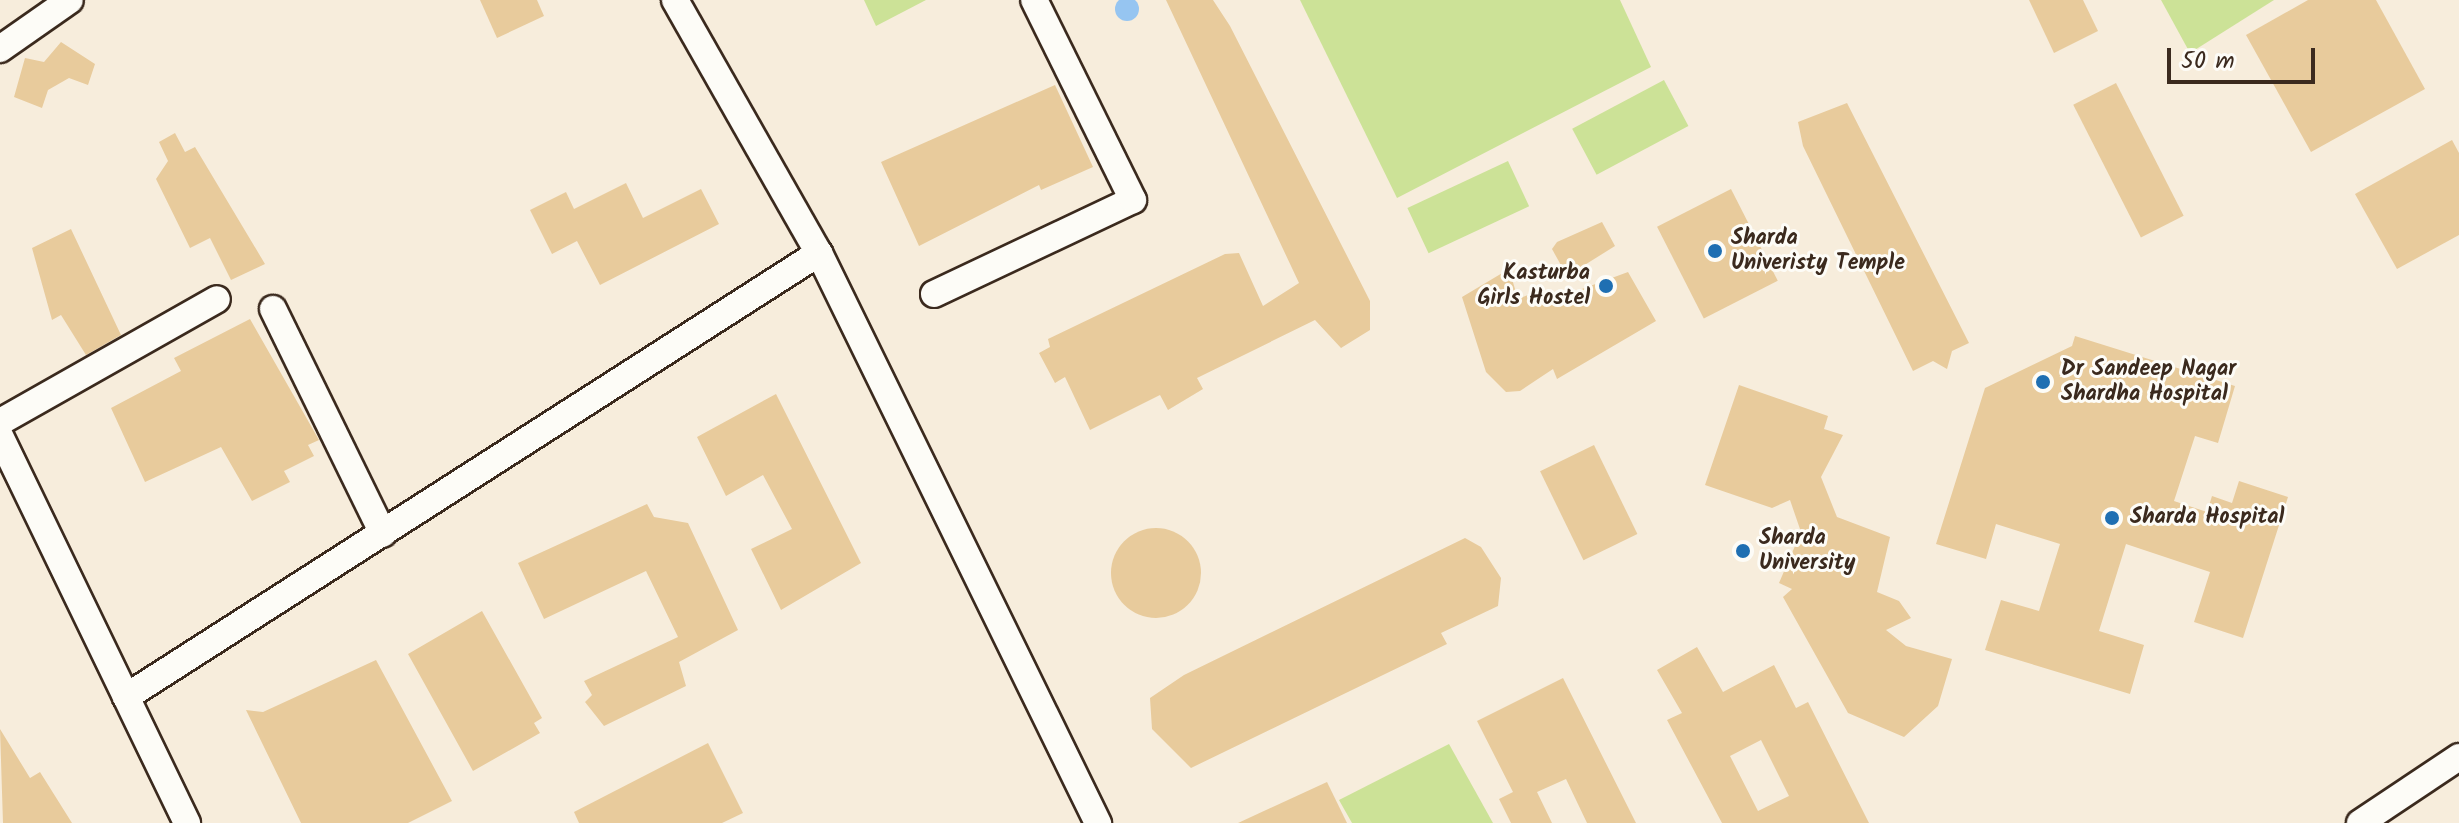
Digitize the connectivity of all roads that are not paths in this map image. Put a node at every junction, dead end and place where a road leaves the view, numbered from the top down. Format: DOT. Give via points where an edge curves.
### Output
graph roads {
  1 [pos="70,0"];
  2 [pos="675,0"];
  3 [pos="1034,0"];
  4 [pos="0,49"];
  5 [pos="819,253"];
  6 [pos="934,294"];
  7 [pos="217,299"];
  8 [pos="273,309"];
  9 [pos="0,422"];
  10 [pos="0,436"];
  11 [pos="383,534"];
  12 [pos="126,697"];
  13 [pos="2459,757"];
  14 [pos="187,823"];
  15 [pos="1098,823"];
  16 [pos="2360,823"];
  1 -- 4 [label="street"];
  2 -- 5 [label="street"];
  3 -- 6 [label="street" via="1133,200"];
  5 -- 11 [label="street"];
  5 -- 15 [label="street"];
  7 -- 9 [label="street"];
  8 -- 11 [label="street"];
  10 -- 12 [label="street"];
  11 -- 12 [label="street"];
  12 -- 14 [label="street"];
  13 -- 16 [label="street"];
}
